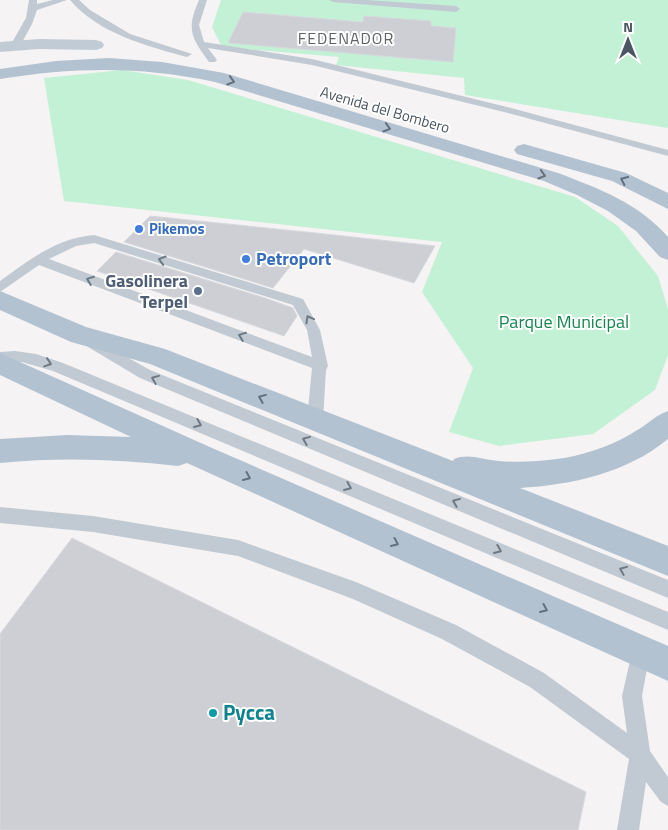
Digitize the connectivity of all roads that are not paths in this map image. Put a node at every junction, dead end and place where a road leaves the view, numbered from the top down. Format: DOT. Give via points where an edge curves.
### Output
graph roads {
  1 [pos="63,0"];
  2 [pos="74,0"];
  3 [pos="333,0"];
  4 [pos="205,1"];
  5 [pos="33,4"];
  6 [pos="456,9"];
  7 [pos="96,45"];
  8 [pos="8,46"];
  9 [pos="194,49"];
  10 [pos="0,60"];
  11 [pos="0,74"];
  12 [pos="457,131"];
  13 [pos="505,144"];
  14 [pos="668,154"];
  15 [pos="668,202"];
  16 [pos="668,252"];
  17 [pos="38,260"];
  18 [pos="0,287"];
  19 [pos="0,300"];
  20 [pos="80,335"];
  21 [pos="0,357"];
  22 [pos="0,363"];
  23 [pos="321,366"];
  24 [pos="315,420"];
  25 [pos="668,423"];
  26 [pos="0,451"];
  27 [pos="202,457"];
  28 [pos="420,462"];
  29 [pos="0,515"];
  30 [pos="668,561"];
  31 [pos="668,589"];
  32 [pos="668,621"];
  33 [pos="654,658"];
  34 [pos="640,755"];
  35 [pos="668,795"];
  36 [pos="628,830"];
  1 -- 5 [label="lane"];
  2 -- 9 [label="lane" via="87,12 127,36"];
  3 -- 6 [label="lane"];
  4 -- 9 [label="lane" via="193,24"];
  5 -- 8 [label="lane"];
  7 -- 8 [label="main road, Avenida del Bombero"];
  7 -- 9 [label="main road, Avenida del Bombero"];
  7 -- 10 [label="main road, Avenida del Bombero"];
  9 -- 12 [label="main road, Avenida del Bombero" via="212,60"];
  9 -- 14 [label="lane" via="312,62"];
  11 -- 16 [label="main road, one-way" via="55,65 125,63 218,77 587,191 641,222"];
  15 -- 13 [label="main road, one-way" via="619,177"];
  17 -- 18 [label="lane"];
  23 -- 17 [label="lane, one-way"];
  23 -- 17 [label="lane, one-way" via="314,326 298,302 94,238 59,247"];
  19 -- 20 [label="main road"];
  24 -- 20 [label="main road, one-way" via="156,356"];
  31 -- 20 [label="lane, one-way" via="144,374"];
  21 -- 32 [label="lane, one-way" via="29,357 58,367"];
  22 -- 27 [label="main road"];
  23 -- 24 [label="lane"];
  24 -- 28 [label="main road"];
  25 -- 28 [label="main road" via="652,437 616,455 536,474 499,474"];
  26 -- 27 [label="main road" via="78,446"];
  27 -- 33 [label="main road, one-way"];
  28 -- 30 [label="main road"];
  29 -- 34 [label="lane" via="93,524 238,548 356,591 449,632 537,680"];
  33 -- 34 [label="lane" via="632,696"];
  34 -- 35 [label="lane"];
  34 -- 36 [label="lane"];
}
